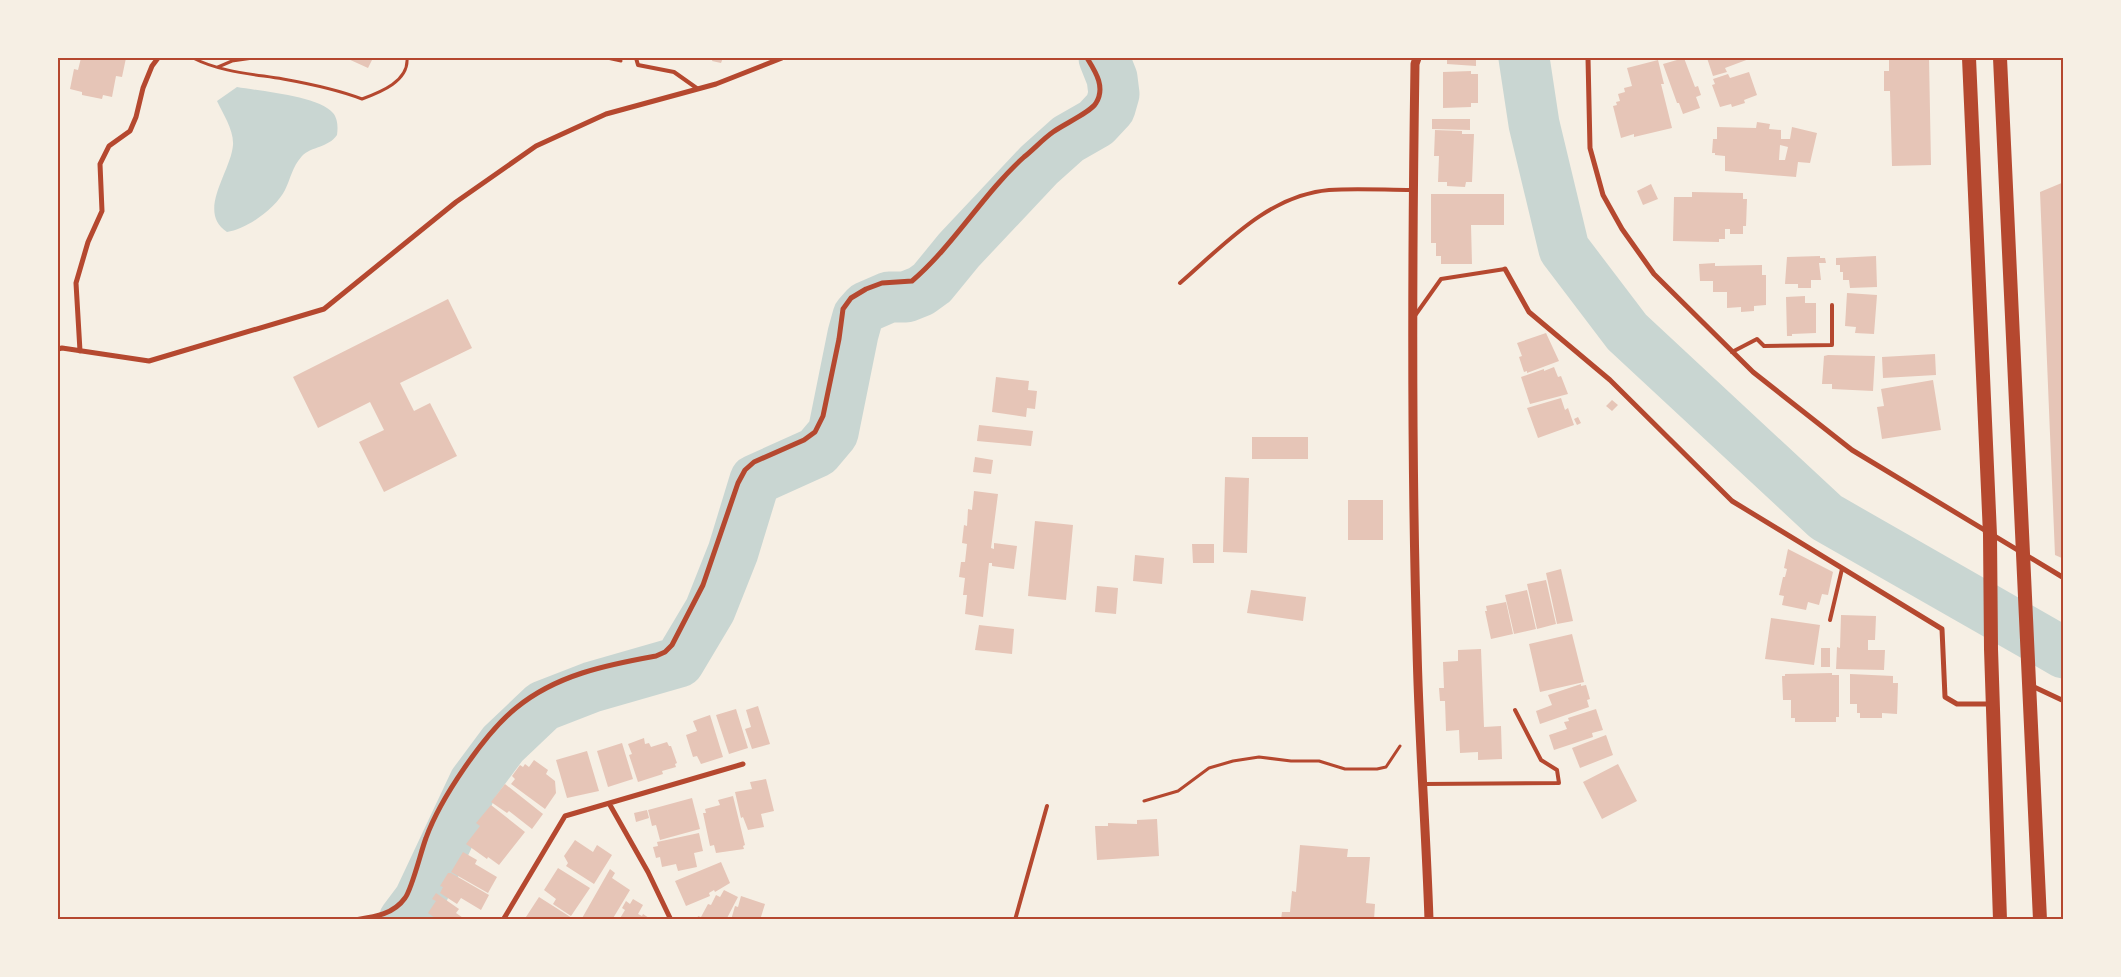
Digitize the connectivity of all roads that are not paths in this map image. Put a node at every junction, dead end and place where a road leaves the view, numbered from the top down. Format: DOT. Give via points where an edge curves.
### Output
graph roads {
  1 [pos="158,58"];
  2 [pos="636,58"];
  3 [pos="766,58"];
  4 [pos="782,58"];
  5 [pos="1086,58"];
  6 [pos="1417,58"];
  7 [pos="1588,58"];
  8 [pos="1969,58"];
  9 [pos="2000,58"];
  10 [pos="765,64"];
  11 [pos="698,89"];
  12 [pos="1413,190"];
  13 [pos="1504,270"];
  14 [pos="1180,283"];
  15 [pos="1832,305"];
  16 [pos="1411,321"];
  17 [pos="58,349"];
  18 [pos="80,351"];
  19 [pos="1732,352"];
  20 [pos="1990,535"];
  21 [pos="2023,553"];
  22 [pos="1842,569"];
  23 [pos="2064,578"];
  24 [pos="1830,620"];
  25 [pos="2029,684"];
  26 [pos="2064,701"];
  27 [pos="1994,704"];
  28 [pos="1515,710"];
  29 [pos="743,764"];
  30 [pos="1424,784"];
  31 [pos="610,805"];
  32 [pos="1047,806"];
  33 [pos="354,920"];
  34 [pos="503,920"];
  35 [pos="670,920"];
  36 [pos="1015,920"];
  37 [pos="1429,920"];
  38 [pos="2000,920"];
  39 [pos="2040,920"];
  1 -- 18 [label="street" via="142,88 130,131 109,146 100,164 102,211 88,242 76,283"];
  2 -- 11 [label="lane" via="638,65 674,72"];
  3 -- 10 [label="lane"];
  4 -- 10 [label="street"];
  5 -- 33 [label="street" via="1096,72 1101,90 1092,109 1052,133 1020,162 912,281 882,283 866,289 851,298 843,309 823,416 816,432 754,462 745,470 703,586 672,645 656,656 570,676 540,690 515,708 491,732 438,812 426,836 406,898 391,912"];
  6 -- 12 [label="street"];
  7 -- 19 [label="street" via="1590,148 1603,195 1654,274"];
  8 -- 20 [label="highway"];
  9 -- 21 [label="highway"];
  10 -- 11 [label="street"];
  11 -- 18 [label="street" via="606,114 536,146 456,202 324,309 149,361"];
  12 -- 14 [label="lane" via="1328,190 1290,199 1254,219"];
  12 -- 16 [label="street"];
  13 -- 16 [label="lane" via="1441,279"];
  13 -- 22 [label="street" via="1529,312 1610,380 1732,501"];
  15 -- 19 [label="lane" via="1832,345 1764,346 1757,339"];
  16 -- 30 [label="street" via="1417,642"];
  17 -- 18 [label="street"];
  19 -- 20 [label="street" via="1779,394 1852,450"];
  20 -- 21 [label="street"];
  20 -- 27 [label="highway"];
  21 -- 23 [label="street"];
  21 -- 25 [label="highway"];
  22 -- 24 [label="lane"];
  22 -- 27 [label="street" via="1942,629 1945,697 1957,704"];
  25 -- 26 [label="street"];
  25 -- 39 [label="highway"];
  27 -- 38 [label="highway"];
  28 -- 30 [label="lane" via="1541,760 1557,770 1559,783"];
  29 -- 31 [label="street"];
  30 -- 37 [label="street"];
  31 -- 34 [label="street" via="566,816"];
  31 -- 35 [label="street" via="648,872"];
  32 -- 36 [label="lane"];
}
